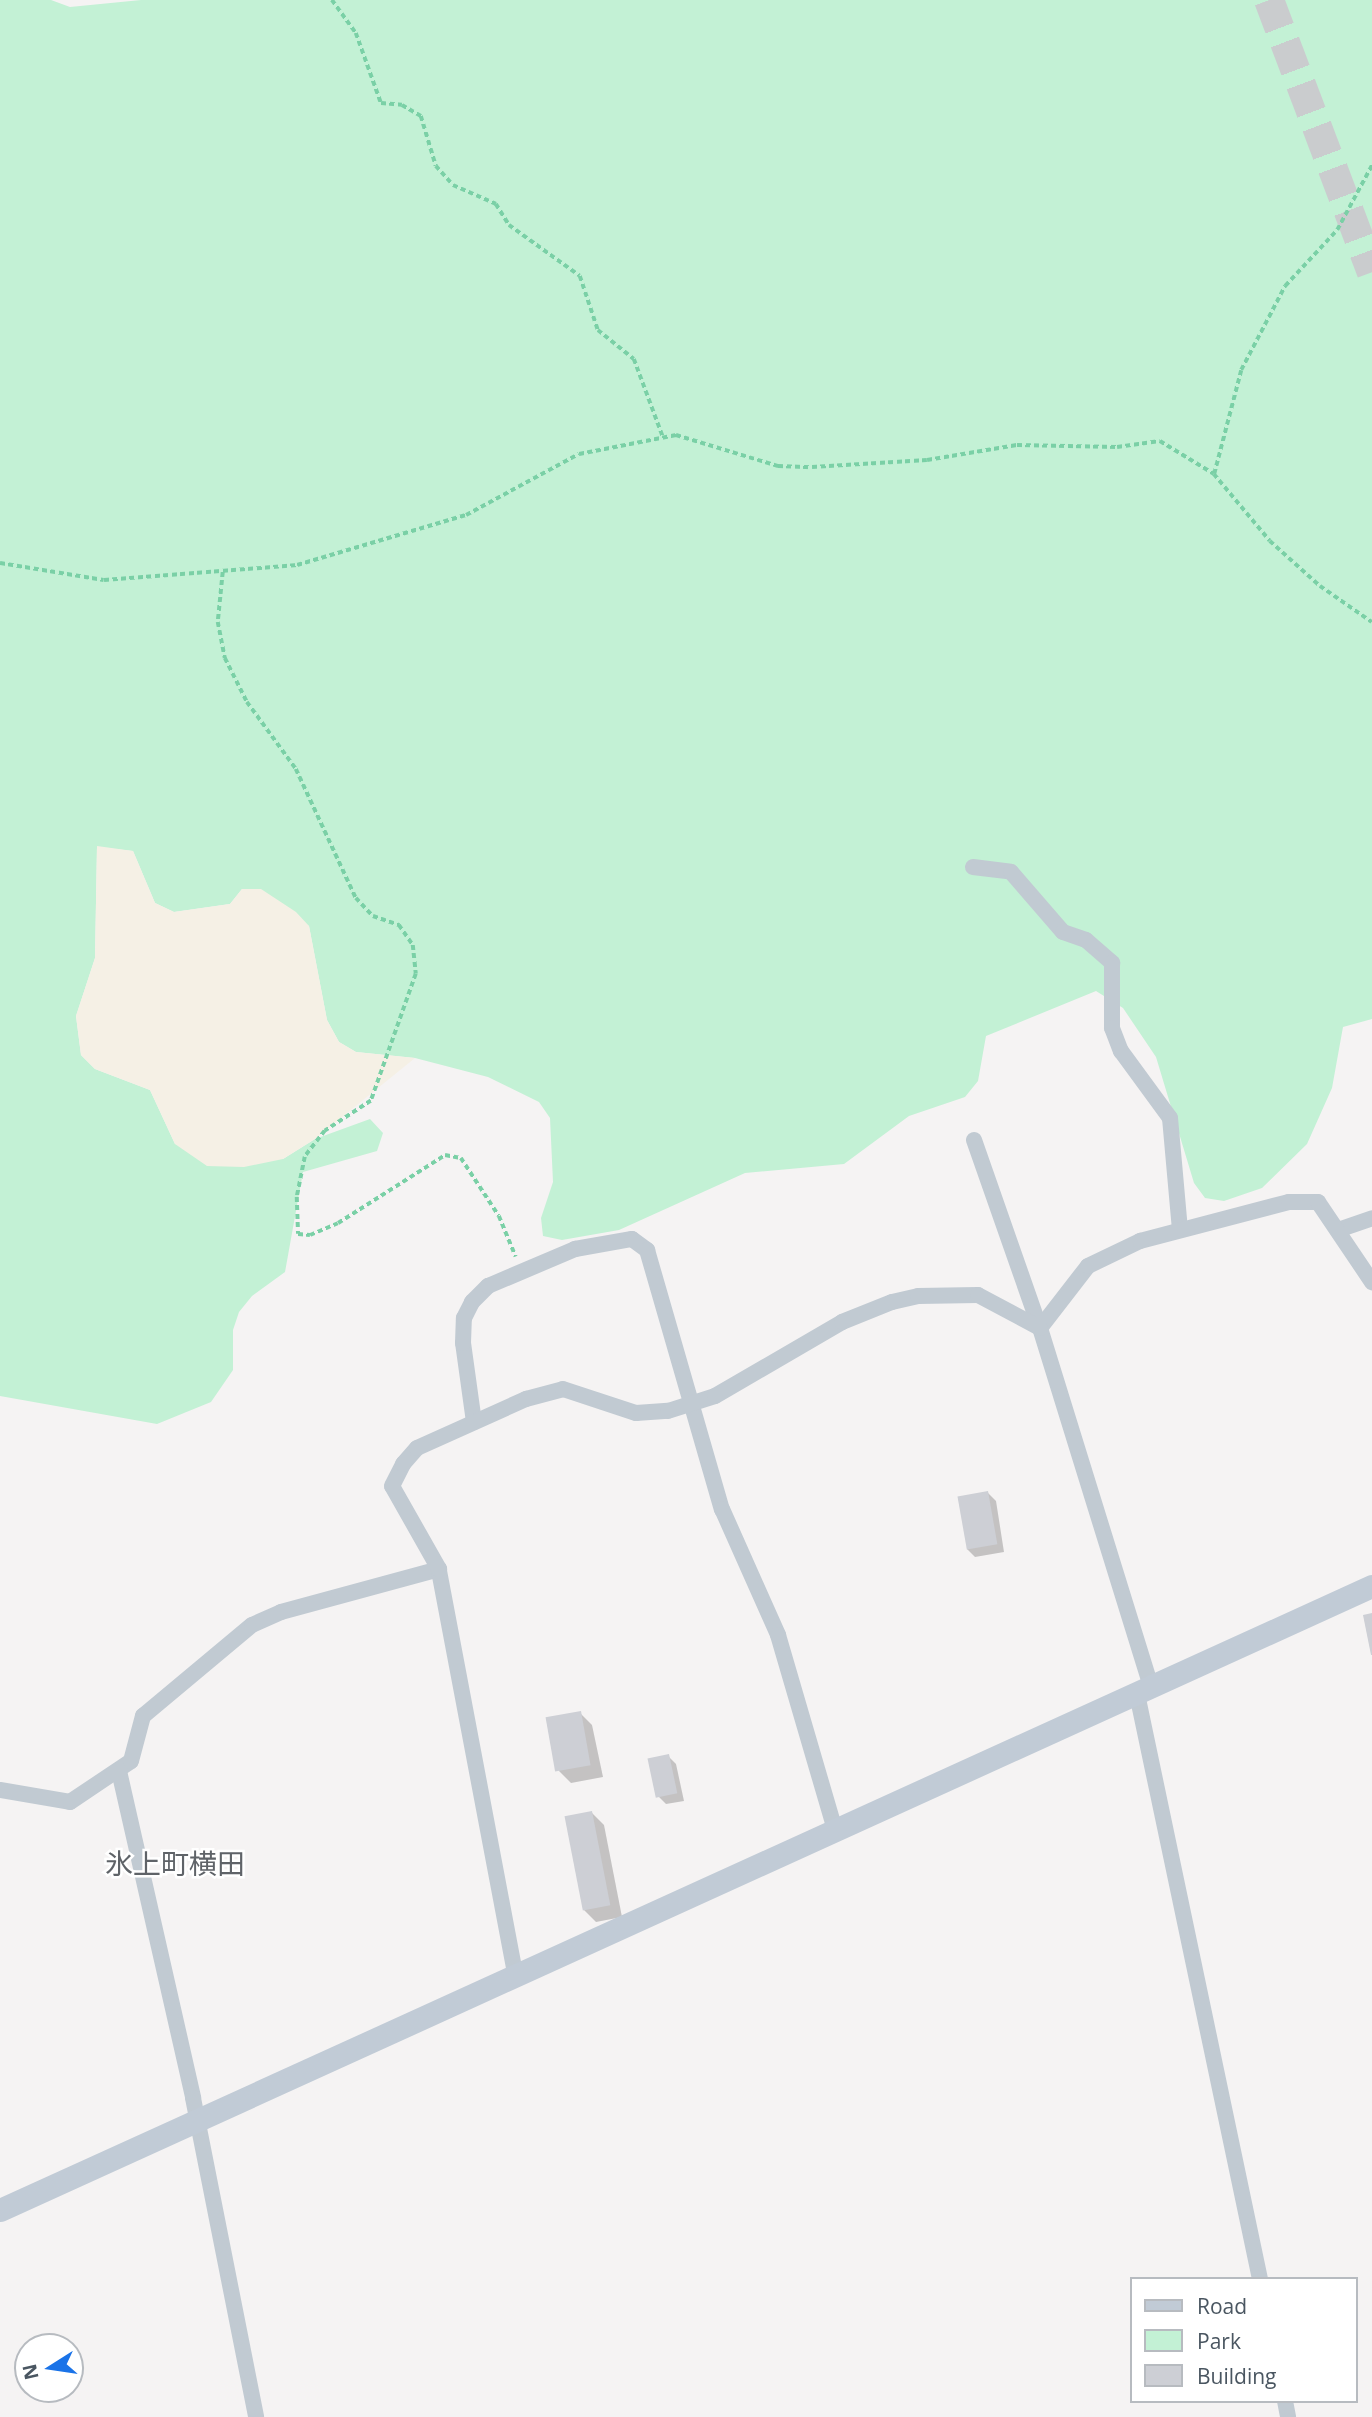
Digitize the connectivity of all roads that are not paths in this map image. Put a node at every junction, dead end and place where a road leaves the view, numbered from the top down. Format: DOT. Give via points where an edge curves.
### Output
graph roads {
  1 [pos="973,867"];
  2 [pos="974,1140"];
  3 [pos="1372,1218"];
  4 [pos="1180,1229"];
  5 [pos="1338,1230"];
  6 [pos="1372,1282"];
  7 [pos="1040,1328"];
  8 [pos="691,1404"];
  9 [pos="474,1422"];
  10 [pos="439,1569"];
  11 [pos="1372,1586"];
  12 [pos="1144,1690"];
  13 [pos="120,1771"];
  14 [pos="0,1790"];
  15 [pos="835,1830"];
  16 [pos="515,1973"];
  17 [pos="197,2119"];
  18 [pos="0,2210"];
  19 [pos="1260,2277"];
  20 [pos="257,2417"];
  1 -- 4 [label="street" via="1011,872 1063,932 1086,940 1112,963 1112,1028 1121,1051 1170,1118"];
  2 -- 7 [label="street"];
  3 -- 5 [label="street"];
  4 -- 5 [label="street" via="1289,1202 1318,1202"];
  4 -- 7 [label="street" via="1140,1241 1088,1266"];
  5 -- 6 [label="street"];
  7 -- 8 [label="street" via="978,1295 905,1299 842,1322 715,1396"];
  7 -- 12 [label="street"];
  8 -- 9 [label="street" via="636,1413 563,1389"];
  8 -- 9 [label="street" via="647,1250 632,1239 606,1241 575,1249 488,1286 471,1302 464,1318 463,1343"];
  8 -- 15 [label="street" via="722,1509 778,1635"];
  9 -- 10 [label="street" via="417,1448 392,1486"];
  10 -- 13 [label="street" via="281,1612 251,1625 143,1716 131,1761"];
  10 -- 16 [label="street"];
  11 -- 12 [label="street"];
  12 -- 15 [label="street"];
  12 -- 19 [label="street"];
  13 -- 14 [label="street" via="70,1802"];
  13 -- 17 [label="street"];
  15 -- 16 [label="street"];
  16 -- 17 [label="street"];
  17 -- 18 [label="street"];
  17 -- 20 [label="street"];
}
